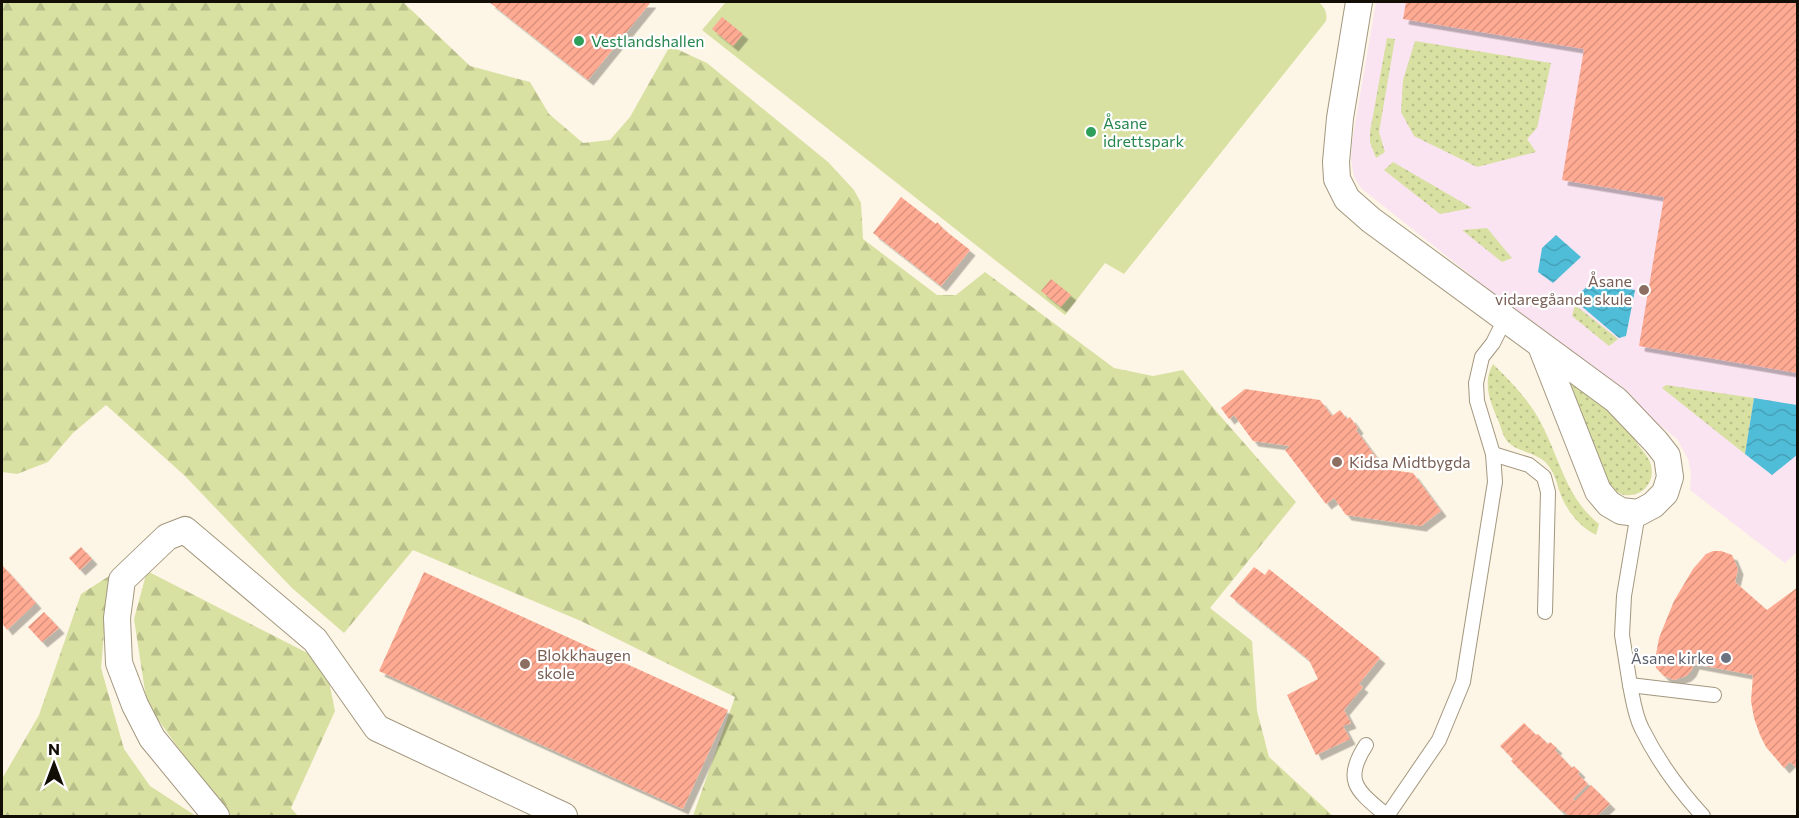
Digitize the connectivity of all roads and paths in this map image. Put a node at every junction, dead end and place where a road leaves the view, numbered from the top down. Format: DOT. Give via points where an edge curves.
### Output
graph roads {
  1 [pos="1359,2"];
  2 [pos="1505,319"];
  3 [pos="1540,346"];
  4 [pos="1493,454"];
  5 [pos="1638,513"];
  6 [pos="1545,612"];
  7 [pos="1630,685"];
  8 [pos="1714,695"];
  9 [pos="1366,745"];
  10 [pos="216,816"];
  11 [pos="564,816"];
  12 [pos="1703,816"];
  1 -- 2 [label="street" via="1336,144 1337,178 1342,191 1371,220"];
  2 -- 3 [label="street"];
  2 -- 4 [label="lane" via="1482,357 1476,383 1477,401"];
  3 -- 5 [label="street" via="1598,491 1621,511"];
  3 -- 5 [label="street" via="1616,400 1666,456 1670,477 1665,493"];
  4 -- 6 [label="lane" via="1529,465 1544,477 1548,492"];
  4 -- 9 [label="lane" via="1495,482 1462,682 1439,740 1387,816 1365,798 1354,782 1353,770"];
  5 -- 7 [label="lane" via="1624,596 1622,635"];
  7 -- 8 [label="lane"];
  7 -- 12 [label="lane" via="1641,729 1680,792"];
  10 -- 11 [label="street" via="152,738 119,663 117,618 122,580 167,537 185,530 315,640 377,728"];
}
